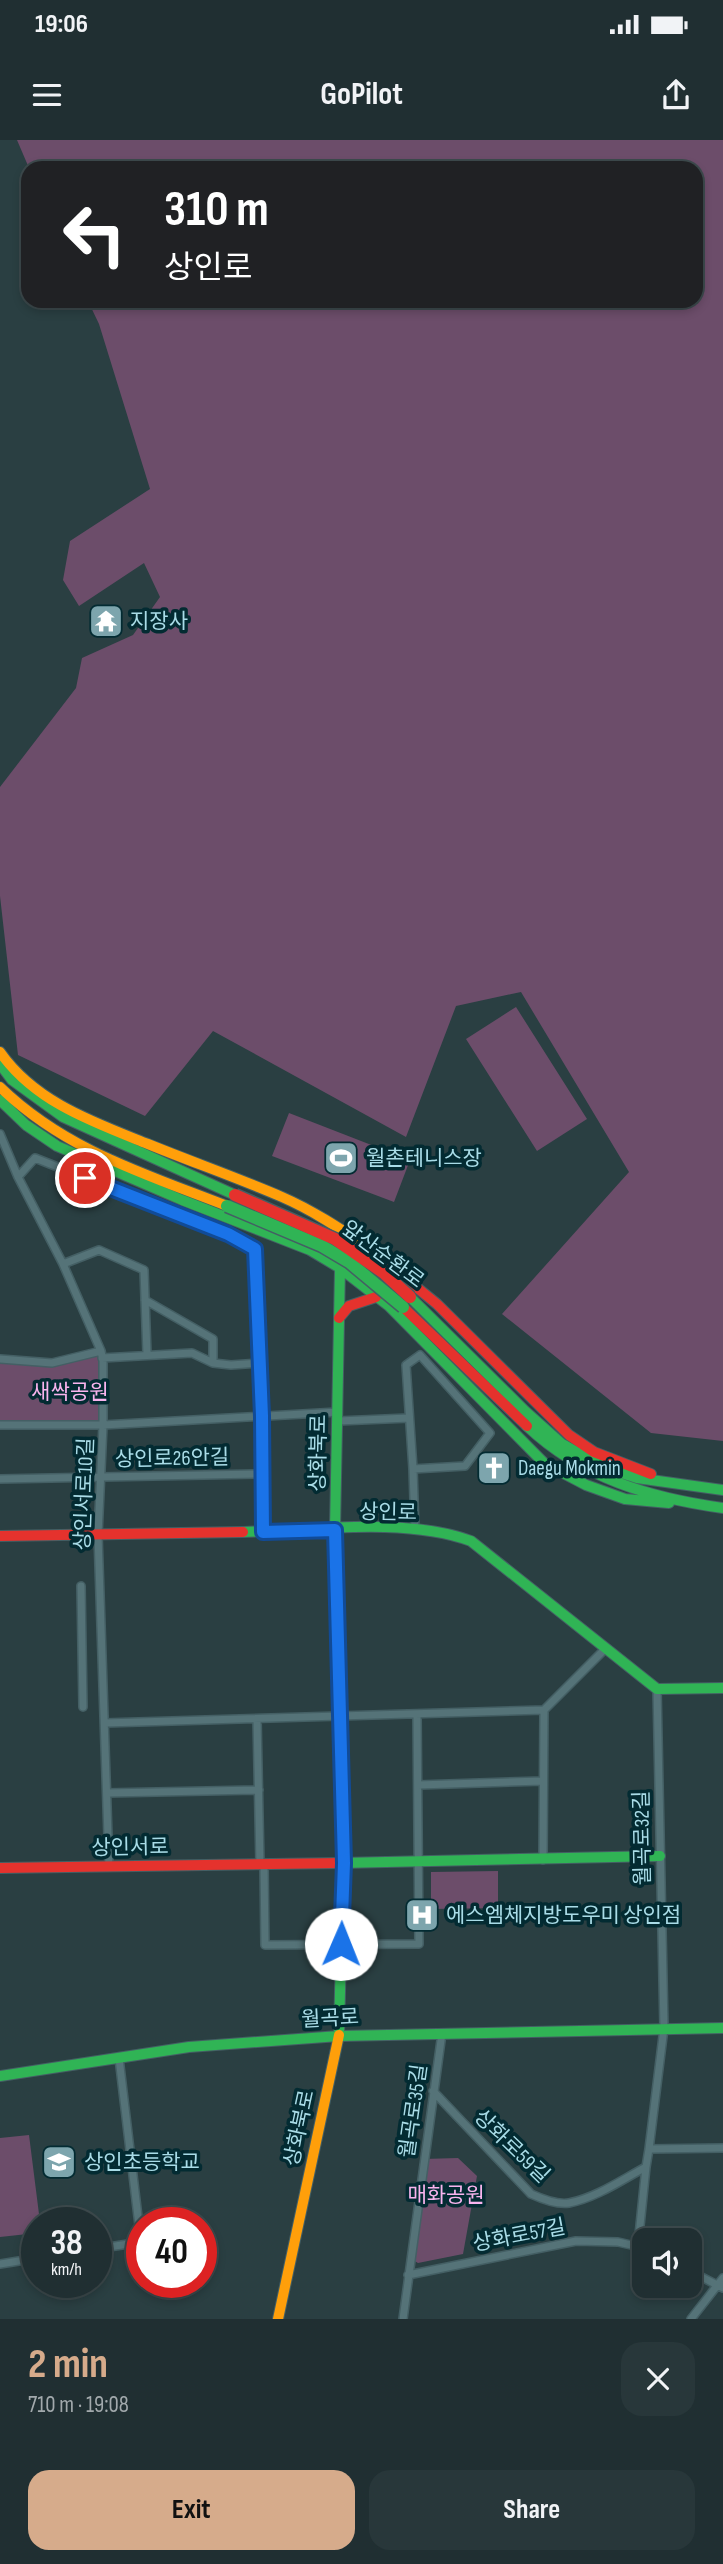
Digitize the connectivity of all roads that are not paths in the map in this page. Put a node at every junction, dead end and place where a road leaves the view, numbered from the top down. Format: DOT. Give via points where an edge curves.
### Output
graph roads {
  1 [pos="0,1052"];
  2 [pos="0,1064"];
  3 [pos="0,1087"];
  4 [pos="0,1100"];
  5 [pos="0,1134"];
  6 [pos="18,1177"];
  7 [pos="231,1200"];
  8 [pos="343,1233"];
  9 [pos="63,1264"];
  10 [pos="340,1268"];
  11 [pos="411,1282"];
  12 [pos="145,1300"];
  13 [pos="380,1300"];
  14 [pos="407,1302"];
  15 [pos="339,1318"];
  16 [pos="102,1354"];
  17 [pos="147,1354"];
  18 [pos="0,1359"];
  19 [pos="214,1363"];
  20 [pos="260,1363"];
  21 [pos="262,1416"];
  22 [pos="338,1417"];
  23 [pos="410,1418"];
  24 [pos="103,1424"];
  25 [pos="0,1425"];
  26 [pos="413,1469"];
  27 [pos="261,1474"];
  28 [pos="100,1477"];
  29 [pos="0,1479"];
  30 [pos="695,1487"];
  31 [pos="723,1490"];
  32 [pos="691,1504"];
  33 [pos="723,1508"];
  34 [pos="335,1530"];
  35 [pos="415,1530"];
  36 [pos="263,1532"];
  37 [pos="98,1535"];
  38 [pos="0,1536"];
  39 [pos="81,1586"];
  40 [pos="606,1648"];
  41 [pos="723,1688"];
  42 [pos="657,1689"];
  43 [pos="83,1707"];
  44 [pos="544,1710"];
  45 [pos="417,1714"];
  46 [pos="340,1717"];
  47 [pos="257,1719"];
  48 [pos="105,1723"];
  49 [pos="543,1781"];
  50 [pos="418,1785"];
  51 [pos="259,1790"];
  52 [pos="107,1793"];
  53 [pos="660,1856"];
  54 [pos="543,1860"];
  55 [pos="419,1862"];
  56 [pos="344,1863"];
  57 [pos="262,1865"];
  58 [pos="110,1867"];
  59 [pos="0,1868"];
  60 [pos="341,1944"];
  61 [pos="664,2028"];
  62 [pos="723,2028"];
  63 [pos="442,2033"];
  64 [pos="339,2036"];
  65 [pos="119,2058"];
  66 [pos="0,2076"];
  67 [pos="433,2091"];
  68 [pos="723,2148"];
  69 [pos="649,2149"];
  70 [pos="646,2167"];
  71 [pos="642,2228"];
  72 [pos="632,2245"];
  73 [pos="112,2247"];
  74 [pos="21,2261"];
  75 [pos="0,2264"];
  76 [pos="408,2275"];
  77 [pos="702,2277"];
  78 [pos="723,2278"];
  79 [pos="720,2287"];
  80 [pos="278,2319"];
  81 [pos="403,2319"];
  82 [pos="691,2319"];
  1 -- 8 [label="main road" via="33,1088 79,1117 293,1201"];
  2 -- 7 [label="main road, 앞산순환로" via="12,1080 63,1117"];
  3 -- 7 [label="main road, 앞산순환로" via="33,1118 106,1157"];
  4 -- 10 [label="main road" via="57,1146 290,1242"];
  5 -- 6 [label="street, 상인서로10길"];
  6 -- 9 [label="street, 상인서로10길"];
  6 -- 20 [label="street" via="35,1158 228,1234 255,1249"];
  7 -- 14 [label="main road, 앞산순환로, bridge" via="335,1239 384,1273"];
  8 -- 10 [label="main road, 상화북로"];
  8 -- 11 [label="main road"];
  9 -- 12 [label="street" via="99,1250 113,1255 144,1270"];
  9 -- 16 [label="street, 상인서로10길"];
  10 -- 13 [label="main road"];
  10 -- 15 [label="main road, 상화북로"];
  11 -- 13 [label="main road" via="392,1287"];
  11 -- 30 [label="main road" via="569,1434 594,1452 641,1472"];
  12 -- 17 [label="street"];
  12 -- 19 [label="street" via="214,1339"];
  13 -- 15 [label="main road" via="349,1306"];
  13 -- 32 [label="main road" via="544,1463 625,1499"];
  14 -- 30 [label="main road, 앞산순환로" via="562,1444 627,1475"];
  14 -- 32 [label="main road, 앞산순환로" via="558,1452 619,1485"];
  15 -- 22 [label="main road, 상화북로"];
  16 -- 17 [label="street"];
  16 -- 18 [label="street" via="52,1363"];
  16 -- 24 [label="street, 상인서로10길"];
  17 -- 19 [label="street" via="192,1353"];
  19 -- 20 [label="street"];
  20 -- 21 [label="street"];
  21 -- 22 [label="street"];
  21 -- 24 [label="street"];
  21 -- 27 [label="street"];
  22 -- 23 [label="street"];
  22 -- 34 [label="main road, 상화북로"];
  23 -- 26 [label="street"];
  23 -- 26 [label="street" via="406,1365 420,1355 490,1433 465,1466"];
  24 -- 25 [label="street"];
  24 -- 28 [label="street, 상인서로10길"];
  26 -- 35 [label="street"];
  27 -- 28 [label="street, 상인로26안길"];
  27 -- 36 [label="street"];
  28 -- 29 [label="street, 상인로26안길"];
  28 -- 37 [label="street, 상인서로10길"];
  30 -- 31 [label="main road, 앞산순환로"];
  32 -- 33 [label="main road, 앞산순환로"];
  34 -- 35 [label="main road, 상인로"];
  34 -- 36 [label="main road, 상인로"];
  34 -- 46 [label="main road, 상화북로"];
  35 -- 40 [label="main road, 상인로" via="460,1535 471,1541"];
  36 -- 37 [label="main road, 상인로"];
  37 -- 38 [label="main road, 상인로"];
  37 -- 48 [label="street, 상인서로10길"];
  39 -- 43 [label="street"];
  40 -- 42 [label="main road, 상인로"];
  40 -- 44 [label="street"];
  41 -- 42 [label="main road"];
  42 -- 53 [label="street, 월곡로32길"];
  44 -- 45 [label="street"];
  44 -- 49 [label="street"];
  45 -- 46 [label="street"];
  45 -- 50 [label="street"];
  46 -- 47 [label="street"];
  46 -- 56 [label="main road, 상화북로"];
  47 -- 48 [label="street"];
  47 -- 51 [label="street"];
  48 -- 52 [label="street, 상인서로10길"];
  49 -- 50 [label="street"];
  49 -- 54 [label="street"];
  50 -- 55 [label="street"];
  51 -- 52 [label="street"];
  51 -- 57 [label="street"];
  52 -- 58 [label="street, 상인서로10길"];
  53 -- 54 [label="main road, 상인서로"];
  53 -- 61 [label="street, 월곡로32길"];
  54 -- 55 [label="main road, 상인서로"];
  55 -- 56 [label="main road, 상인서로"];
  55 -- 60 [label="street" via="419,1944"];
  56 -- 57 [label="main road, 상인서로"];
  56 -- 60 [label="main road, 상화북로"];
  57 -- 58 [label="main road, 상인서로"];
  57 -- 60 [label="street" via="265,1945"];
  58 -- 59 [label="main road, 상인서로"];
  60 -- 64 [label="main road, 상화북로"];
  61 -- 62 [label="main road, 월곡로"];
  61 -- 63 [label="main road, 월곡로"];
  61 -- 69 [label="street"];
  63 -- 64 [label="main road, 월곡로"];
  63 -- 67 [label="street, 월곡로35길"];
  64 -- 65 [label="main road, 월곡로"];
  64 -- 80 [label="main road, 상화북로"];
  65 -- 66 [label="main road, 월곡로"];
  65 -- 73 [label="street" via="141,2242"];
  67 -- 70 [label="street, 상화로59길" via="531,2194 544,2200 567,2203"];
  67 -- 76 [label="street, 월곡로35길"];
  68 -- 69 [label="street"];
  69 -- 70 [label="street"];
  70 -- 71 [label="street, 상화로57길"];
  72 -- 76 [label="street, 상화로57길" via="576,2241"];
  74 -- 75 [label="street"];
  76 -- 81 [label="street, 월곡로35길"];
  77 -- 79 [label="street"];
  78 -- 79 [label="street"];
  79 -- 82 [label="street"];
}
